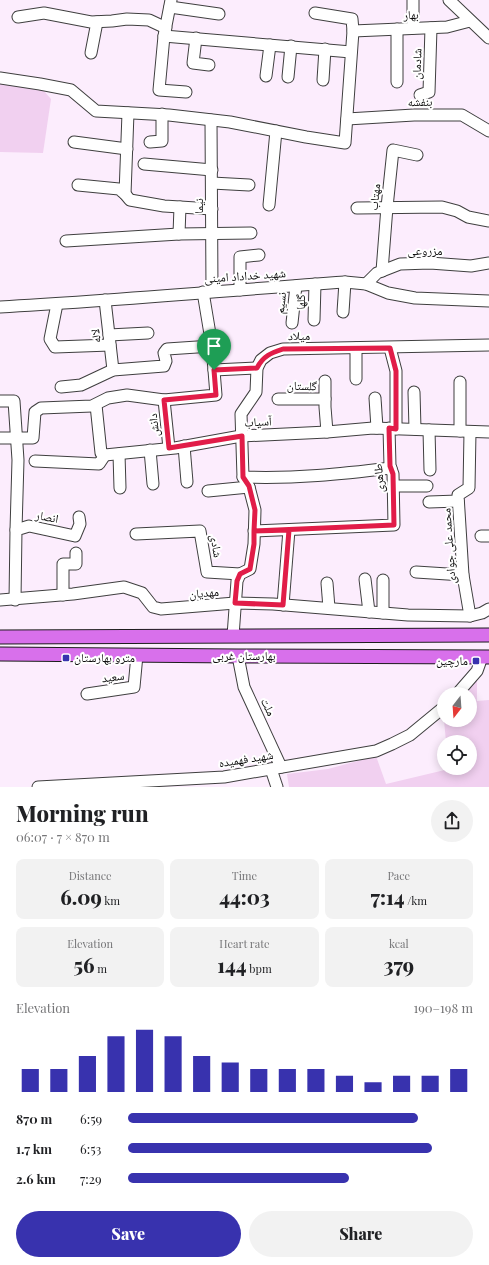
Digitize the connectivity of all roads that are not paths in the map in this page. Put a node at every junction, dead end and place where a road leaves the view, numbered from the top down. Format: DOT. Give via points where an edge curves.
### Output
graph roads {
  1 [pos="413,0"];
  2 [pos="449,0"];
  3 [pos="170,4"];
  4 [pos="458,4"];
  5 [pos="315,13"];
  6 [pos="219,14"];
  7 [pos="18,16"];
  8 [pos="470,20"];
  9 [pos="97,22"];
  10 [pos="413,28"];
  11 [pos="431,28"];
  12 [pos="397,29"];
  13 [pos="353,31"];
  14 [pos="165,32"];
  15 [pos="196,38"];
  16 [pos="489,38"];
  17 [pos="270,45"];
  18 [pos="291,46"];
  19 [pos="325,50"];
  20 [pos="351,52"];
  21 [pos="91,53"];
  22 [pos="209,65"];
  23 [pos="266,76"];
  24 [pos="0,78"];
  25 [pos="288,78"];
  26 [pos="323,80"];
  27 [pos="397,82"];
  28 [pos="186,92"];
  29 [pos="420,95"];
  30 [pos="128,113"];
  31 [pos="162,114"];
  32 [pos="347,119"];
  33 [pos="211,120"];
  34 [pos="276,131"];
  35 [pos="489,131"];
  36 [pos="74,142"];
  37 [pos="150,142"];
  38 [pos="127,150"];
  39 [pos="417,154"];
  40 [pos="144,164"];
  41 [pos="212,170"];
  42 [pos="212,183"];
  43 [pos="78,185"];
  44 [pos="249,185"];
  45 [pos="125,194"];
  46 [pos="269,205"];
  47 [pos="180,207"];
  48 [pos="387,207"];
  49 [pos="357,208"];
  50 [pos="212,209"];
  51 [pos="489,221"];
  52 [pos="212,233"];
  53 [pos="252,233"];
  54 [pos="179,234"];
  55 [pos="66,241"];
  56 [pos="259,255"];
  57 [pos="489,263"];
  58 [pos="382,271"];
  59 [pos="345,282"];
  60 [pos="315,284"];
  61 [pos="366,284"];
  62 [pos="296,286"];
  63 [pos="240,290"];
  64 [pos="208,292"];
  65 [pos="105,300"];
  66 [pos="489,301"];
  67 [pos="57,304"];
  68 [pos="0,307"];
  69 [pos="343,312"];
  70 [pos="314,320"];
  71 [pos="292,323"];
  72 [pos="148,333"];
  73 [pos="110,340"];
  74 [pos="489,345"];
  75 [pos="212,346"];
  76 [pos="356,348"];
  77 [pos="390,348"];
  78 [pos="257,368"];
  79 [pos="113,370"];
  80 [pos="214,370"];
  81 [pos="356,379"];
  82 [pos="325,381"];
  83 [pos="460,382"];
  84 [pos="61,387"];
  85 [pos="414,392"];
  86 [pos="375,398"];
  87 [pos="278,399"];
  88 [pos="325,399"];
  89 [pos="164,400"];
  90 [pos="0,401"];
  91 [pos="96,405"];
  92 [pos="377,428"];
  93 [pos="393,428"];
  94 [pos="416,429"];
  95 [pos="429,430"];
  96 [pos="327,432"];
  97 [pos="465,432"];
  98 [pos="489,432"];
  99 [pos="242,436"];
  100 [pos="0,438"];
  101 [pos="17,438"];
  102 [pos="184,446"];
  103 [pos="169,448"];
  104 [pos="150,450"];
  105 [pos="119,454"];
  106 [pos="105,455"];
  107 [pos="35,461"];
  108 [pos="391,468"];
  109 [pos="430,470"];
  110 [pos="188,482"];
  111 [pos="246,482"];
  112 [pos="153,484"];
  113 [pos="393,486"];
  114 [pos="427,486"];
  115 [pos="120,488"];
  116 [pos="208,491"];
  117 [pos="458,501"];
  118 [pos="429,502"];
  119 [pos="79,517"];
  120 [pos="16,530"];
  121 [pos="289,530"];
  122 [pos="254,531"];
  123 [pos="136,534"];
  124 [pos="76,553"];
  125 [pos="416,572"];
  126 [pos="240,574"];
  127 [pos="463,575"];
  128 [pos="365,579"];
  129 [pos="383,580"];
  130 [pos="327,584"];
  131 [pos="64,595"];
  132 [pos="0,600"];
  133 [pos="15,600"];
  134 [pos="235,603"];
  135 [pos="283,605"];
  136 [pos="329,608"];
  137 [pos="489,609"];
  138 [pos="369,612"];
  139 [pos="383,613"];
  140 [pos="470,616"];
  141 [pos="489,635"];
  142 [pos="233,636"];
  143 [pos="0,637"];
  144 [pos="0,654"];
  145 [pos="137,655"];
  146 [pos="238,656"];
  147 [pos="485,657"];
  148 [pos="463,687"];
  149 [pos="88,694"];
  150 [pos="437,713"];
  151 [pos="276,768"];
  152 [pos="38,787"];
  153 [pos="277,787"];
  1 -- 10 [label="street"];
  2 -- 4 [label="street"];
  3 -- 6 [label="street"];
  3 -- 14 [label="street"];
  4 -- 8 [label="street"];
  5 -- 13 [label="street" via="352,19"];
  7 -- 9 [label="street" via="44,13"];
  8 -- 11 [label="street, بهار" via="447,27"];
  8 -- 16 [label="street"];
  9 -- 14 [label="street" via="149,20"];
  9 -- 21 [label="street"];
  10 -- 11 [label="street, بهار"];
  10 -- 12 [label="street, بهار"];
  11 -- 29 [label="street, شادمان" via="429,92"];
  12 -- 13 [label="street, بهار"];
  12 -- 27 [label="street"];
  13 -- 20 [label="street"];
  14 -- 15 [label="street"];
  14 -- 28 [label="street" via="159,90"];
  15 -- 17 [label="street"];
  15 -- 22 [label="street" via="193,63"];
  17 -- 18 [label="street"];
  17 -- 23 [label="street"];
  18 -- 19 [label="street"];
  18 -- 25 [label="street"];
  19 -- 20 [label="street"];
  19 -- 26 [label="street"];
  20 -- 32 [label="street"];
  24 -- 30 [label="street" via="71,90 96,111"];
  30 -- 31 [label="street"];
  30 -- 38 [label="street"];
  31 -- 33 [label="street"];
  31 -- 37 [label="street" via="162,141"];
  32 -- 34 [label="street" via="346,142"];
  32 -- 35 [label="street, بنفشه" via="462,115"];
  33 -- 34 [label="street"];
  33 -- 41 [label="street, نیما"];
  34 -- 46 [label="street"];
  36 -- 38 [label="street"];
  38 -- 45 [label="street"];
  39 -- 48 [label="street, مهتاب" via="393,150"];
  40 -- 41 [label="street"];
  41 -- 42 [label="street, نیما"];
  42 -- 44 [label="street"];
  42 -- 50 [label="street, نیما"];
  43 -- 45 [label="street" via="119,189"];
  45 -- 47 [label="street" via="130,200"];
  47 -- 50 [label="street"];
  47 -- 54 [label="street"];
  48 -- 49 [label="street"];
  48 -- 51 [label="street" via="442,207"];
  48 -- 58 [label="street, مهتاب"];
  50 -- 52 [label="street, نیما"];
  52 -- 53 [label="street"];
  52 -- 54 [label="street"];
  52 -- 64 [label="street, نیما"];
  54 -- 55 [label="street"];
  56 -- 63 [label="street" via="240,257"];
  57 -- 58 [label="street, مزروعی" via="471,266 400,264"];
  58 -- 61 [label="street, مزروعی"];
  59 -- 60 [label="street, شهید خداداد امینی"];
  59 -- 61 [label="street, شهید خداداد امینی"];
  59 -- 69 [label="street"];
  60 -- 62 [label="street, شهید خداداد امینی"];
  60 -- 70 [label="street, گلها"];
  61 -- 66 [label="street, شهید خداداد امینی" via="388,293 415,298"];
  62 -- 63 [label="street, شهید خداداد امینی"];
  62 -- 71 [label="street, نسیم"];
  63 -- 64 [label="street, شهید خداداد امینی"];
  64 -- 65 [label="street, شهید خداداد امینی"];
  64 -- 75 [label="street, نیما"];
  65 -- 67 [label="street, شهید خداداد امینی"];
  65 -- 73 [label="street, لاله"];
  67 -- 68 [label="street, شهید خداداد امینی"];
  67 -- 73 [label="street" via="50,339 55,347"];
  72 -- 73 [label="street"];
  73 -- 79 [label="street, لاله"];
  74 -- 77 [label="street, میلاد"];
  75 -- 79 [label="street" via="167,349 164,353 164,366"];
  75 -- 80 [label="street, نیما"];
  76 -- 77 [label="street, میلاد"];
  76 -- 78 [label="street, میلاد" via="283,349 270,353 261,360"];
  76 -- 81 [label="street"];
  77 -- 93 [label="street, طاهری" via="396,371"];
  78 -- 80 [label="street"];
  78 -- 99 [label="street" via="256,392 241,414"];
  79 -- 84 [label="street" via="81,385"];
  80 -- 89 [label="street, نیما" via="216,395"];
  82 -- 88 [label="street"];
  83 -- 97 [label="street"];
  85 -- 94 [label="street"];
  86 -- 92 [label="street"];
  87 -- 88 [label="street, گلستان"];
  88 -- 96 [label="street"];
  89 -- 91 [label="street" via="127,395 108,398"];
  89 -- 103 [label="street, دانش"];
  90 -- 101 [label="street" via="14,401"];
  91 -- 101 [label="street" via="41,408 35,412 33,438"];
  91 -- 106 [label="street" via="102,453"];
  92 -- 93 [label="street, آسیاب"];
  92 -- 96 [label="street, آسیاب"];
  93 -- 94 [label="street, آسیاب"];
  93 -- 108 [label="street, طاهری"];
  94 -- 95 [label="street, آسیاب"];
  95 -- 97 [label="street, آسیاب"];
  95 -- 109 [label="street"];
  96 -- 99 [label="street, آسیاب"];
  97 -- 98 [label="street, آسیاب"];
  97 -- 117 [label="street, محمد علی جوادی" via="469,488 458,495"];
  99 -- 102 [label="street, آسیاب"];
  99 -- 111 [label="street"];
  100 -- 101 [label="street"];
  101 -- 120 [label="street"];
  102 -- 103 [label="street, آسیاب"];
  102 -- 110 [label="street"];
  103 -- 104 [label="street, آسیاب"];
  104 -- 105 [label="street, آسیاب"];
  104 -- 112 [label="street"];
  105 -- 106 [label="street, آسیاب"];
  105 -- 115 [label="street"];
  106 -- 107 [label="street, آسیاب" via="99,464"];
  108 -- 111 [label="street"];
  108 -- 113 [label="street, طاهری"];
  111 -- 116 [label="street"];
  111 -- 122 [label="street" via="255,510"];
  113 -- 114 [label="street"];
  113 -- 121 [label="street, طاهری" via="394,525"];
  117 -- 118 [label="street"];
  117 -- 127 [label="street, محمد علی جوادی"];
  119 -- 120 [label="street, انصار" via="80,524 75,536 29,526"];
  120 -- 133 [label="street"];
  121 -- 122 [label="street"];
  121 -- 135 [label="street"];
  122 -- 126 [label="street" via="250,569"];
  123 -- 126 [label="street, شادی" via="200,531 207,572"];
  124 -- 131 [label="street" via="76,564 63,564"];
  125 -- 127 [label="street"];
  126 -- 134 [label="street"];
  127 -- 140 [label="street, محمد علی جوادی"];
  128 -- 138 [label="street"];
  129 -- 139 [label="street"];
  130 -- 136 [label="street"];
  131 -- 133 [label="street, مهدیان"];
  131 -- 134 [label="street, مهدیان" via="124,587 142,593 153,607 161,609"];
  132 -- 133 [label="street, مهدیان"];
  134 -- 135 [label="street, مهدیان"];
  134 -- 142 [label="street"];
  135 -- 136 [label="street, مهدیان"];
  136 -- 138 [label="street, مهدیان"];
  137 -- 140 [label="street, مهدیان"];
  138 -- 139 [label="street, مهدیان"];
  139 -- 140 [label="street, مهدیان"];
  141 -- 142 [label="main road, بهارستان غربی"];
  142 -- 143 [label="main road, بهارستان غربی"];
  144 -- 145 [label="main road, بهارستان غربی"];
  145 -- 146 [label="main road, بهارستان غربی"];
  145 -- 149 [label="street, سعید" via="134,687"];
  146 -- 147 [label="main road, بهارستان غربی"];
  146 -- 151 [label="street, ملت" via="244,687"];
  147 -- 148 [label="street"];
  150 -- 151 [label="street, شهید فهمیده" via="410,735 381,749"];
  151 -- 152 [label="street, شهید فهمیده" via="224,777"];
  151 -- 153 [label="street, ملت"];
}
